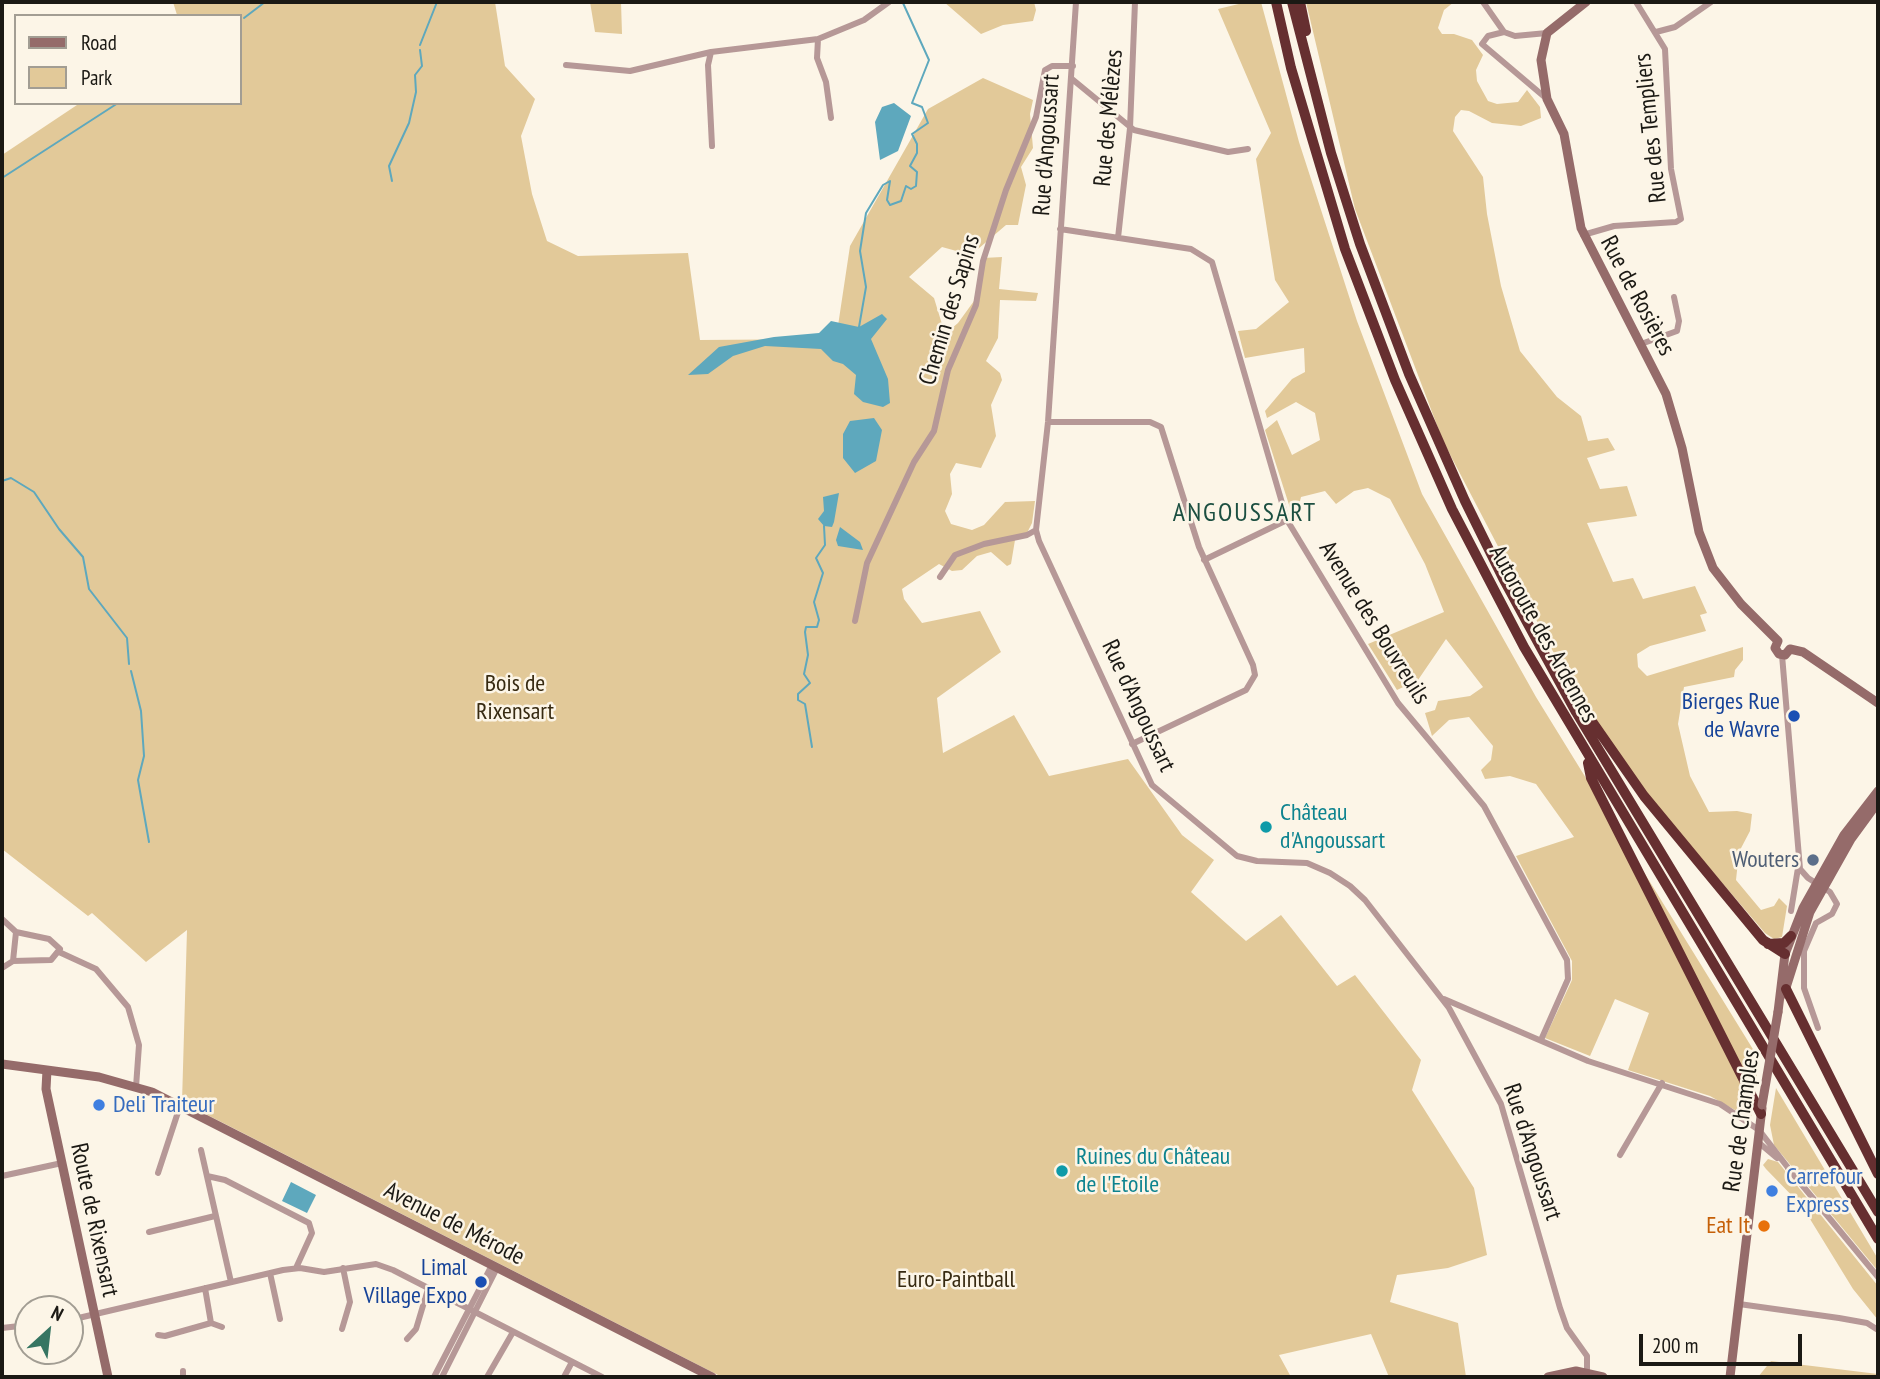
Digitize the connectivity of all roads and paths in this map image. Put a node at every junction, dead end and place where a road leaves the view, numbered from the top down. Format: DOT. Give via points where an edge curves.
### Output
graph roads {
  1 [pos="889,2"];
  2 [pos="1076,2"];
  3 [pos="1135,2"];
  4 [pos="1276,2"];
  5 [pos="1293,2"];
  6 [pos="1300,2"];
  7 [pos="1483,2"];
  8 [pos="1586,2"];
  9 [pos="1636,2"];
  10 [pos="1711,2"];
  11 [pos="1504,32"];
  12 [pos="1656,32"];
  13 [pos="1547,33"];
  14 [pos="818,39"];
  15 [pos="1303,47"];
  16 [pos="711,52"];
  17 [pos="566,65"];
  18 [pos="1073,66"];
  19 [pos="1072,79"];
  20 [pos="1547,99"];
  21 [pos="831,118"];
  22 [pos="1130,128"];
  23 [pos="712,146"];
  24 [pos="1248,149"];
  25 [pos="1060,229"];
  26 [pos="1583,235"];
  27 [pos="1118,238"];
  28 [pos="1674,297"];
  29 [pos="1641,344"];
  30 [pos="1048,422"];
  31 [pos="1287,520"];
  32 [pos="1036,530"];
  33 [pos="1204,560"];
  34 [pos="940,577"];
  35 [pos="855,621"];
  36 [pos="1778,641"];
  37 [pos="1790,649"];
  38 [pos="1782,655"];
  39 [pos="1878,703"];
  40 [pos="1576,712"];
  41 [pos="1132,744"];
  42 [pos="1584,751"];
  43 [pos="1878,791"];
  44 [pos="1878,802"];
  45 [pos="1799,863"];
  46 [pos="1819,886"];
  47 [pos="1791,911"];
  48 [pos="2,919"];
  49 [pos="16,932"];
  50 [pos="1791,936"];
  51 [pos="1768,944"];
  52 [pos="60,952"];
  53 [pos="1785,954"];
  54 [pos="13,961"];
  55 [pos="2,968"];
  56 [pos="1442,998"];
  57 [pos="1782,1002"];
  58 [pos="1800,1019"];
  59 [pos="1818,1028"];
  60 [pos="1541,1040"];
  61 [pos="2,1063"];
  62 [pos="47,1070"];
  63 [pos="1662,1083"];
  64 [pos="135,1087"];
  65 [pos="180,1106"];
  66 [pos="1762,1109"];
  67 [pos="1759,1130"];
  68 [pos="1758,1142"];
  69 [pos="201,1150"];
  70 [pos="1620,1155"];
  71 [pos="1776,1157"];
  72 [pos="62,1163"];
  73 [pos="1755,1166"];
  74 [pos="1789,1169"];
  75 [pos="158,1173"];
  76 [pos="1878,1174"];
  77 [pos="2,1176"];
  78 [pos="207,1176"];
  79 [pos="1866,1192"];
  80 [pos="1878,1199"];
  81 [pos="1878,1212"];
  82 [pos="215,1216"];
  83 [pos="149,1232"];
  84 [pos="1878,1239"];
  85 [pos="494,1267"];
  86 [pos="296,1268"];
  87 [pos="343,1268"];
  88 [pos="270,1273"];
  89 [pos="1878,1277"];
  90 [pos="231,1282"];
  91 [pos="205,1288"];
  92 [pos="428,1289"];
  93 [pos="1739,1304"];
  94 [pos="472,1311"];
  95 [pos="95,1314"];
  96 [pos="84,1317"];
  97 [pos="280,1319"];
  98 [pos="212,1323"];
  99 [pos="222,1327"];
  100 [pos="342,1329"];
  101 [pos="1878,1330"];
  102 [pos="513,1332"];
  103 [pos="407,1339"];
  104 [pos="166,1345"];
  105 [pos="572,1362"];
  106 [pos="1587,1372"];
  107 [pos="108,1377"];
  108 [pos="434,1377"];
  109 [pos="442,1377"];
  110 [pos="487,1377"];
  111 [pos="564,1377"];
  112 [pos="602,1377"];
  113 [pos="712,1377"];
  114 [pos="1548,1377"];
  115 [pos="1603,1377"];
  116 [pos="1730,1377"];
  1 -- 14 [label="street" via="864,20"];
  2 -- 18 [label="street, Rue d'Angoussart"];
  3 -- 22 [label="street, Rue des Mélèzes"];
  4 -- 42 [label="highway, Autoroute des Ardennes" via="1320,169 1395,380 1485,575"];
  5 -- 15 [label="highway, Autoroute des Ardennes"];
  6 -- 15 [label="highway" via="1307,34"];
  7 -- 11 [label="street"];
  8 -- 13 [label="street"];
  9 -- 12 [label="street, Rue des Templiers"];
  10 -- 12 [label="street, Rue des Templiers" via="1675,27"];
  11 -- 13 [label="street" via="1515,36"];
  11 -- 20 [label="street, Rue de Rosières" via="1485,38 1483,47"];
  12 -- 26 [label="street, Rue des Templiers" via="1667,58 1671,169 1680,221 1614,226"];
  13 -- 20 [label="street" via="1541,60"];
  14 -- 16 [label="street"];
  14 -- 21 [label="street" via="817,58"];
  15 -- 40 [label="highway, Autoroute des Ardennes" via="1360,244 1436,439 1497,567"];
  16 -- 17 [label="street" via="630,71"];
  16 -- 23 [label="street"];
  18 -- 19 [label="street, Rue d'Angoussart"];
  18 -- 35 [label="street, Chemin des Sapins" via="1045,70 1036,117 1006,190 983,261 976,304 948,370 934,430 867,563"];
  19 -- 22 [label="street"];
  19 -- 25 [label="street, Rue d'Angoussart"];
  20 -- 26 [label="street, Rue de Rosières" via="1564,134"];
  22 -- 24 [label="street" via="1228,152"];
  22 -- 27 [label="street, Rue des Mélèzes"];
  25 -- 27 [label="street, Avenue des Bouvreuils"];
  25 -- 30 [label="street, Rue d'Angoussart"];
  26 -- 29 [label="street, Rue de Rosières"];
  27 -- 31 [label="street, Avenue des Bouvreuils" via="1191,249 1212,262"];
  28 -- 29 [label="street" via="1679,328"];
  29 -- 36 [label="street, Rue de Rosières" via="1672,409 1705,550 1725,586"];
  30 -- 32 [label="street, Rue d'Angoussart"];
  30 -- 33 [label="street" via="1150,422 1161,427"];
  31 -- 33 [label="street"];
  31 -- 60 [label="street, Avenue des Bouvreuils" via="1398,703 1484,806 1564,953 1567,979"];
  32 -- 34 [label="street" via="960,552"];
  32 -- 41 [label="street, Rue d'Angoussart"];
  33 -- 41 [label="street" via="1253,664 1253,683"];
  36 -- 37 [label="street" via="1787,640"];
  36 -- 38 [label="street" via="1775,649"];
  37 -- 38 [label="street"];
  37 -- 39 [label="street" via="1802,652"];
  38 -- 45 [label="street"];
  40 -- 51 [label="highway" via="1591,720 1644,796"];
  40 -- 79 [label="highway, Autoroute des Ardennes"];
  41 -- 56 [label="street, Rue d'Angoussart" via="1152,785 1232,853 1257,861 1312,865 1360,895"];
  42 -- 66 [label="highway" via="1591,778"];
  42 -- 84 [label="highway, Autoroute des Ardennes"];
  43 -- 46 [label="street" via="1844,835"];
  44 -- 46 [label="street"];
  45 -- 46 [label="street" via="1802,874"];
  45 -- 47 [label="street"];
  46 -- 50 [label="street"];
  46 -- 57 [label="street"];
  46 -- 59 [label="street" via="1833,895 1837,904 1832,914 1811,930 1804,951 1807,1000"];
  48 -- 49 [label="street"];
  49 -- 52 [label="street" via="49,939"];
  49 -- 54 [label="street"];
  50 -- 51 [label="highway" via="1784,943"];
  50 -- 53 [label="street"];
  51 -- 53 [label="highway"];
  52 -- 54 [label="street" via="47,961"];
  52 -- 64 [label="street" via="96,969 128,1007 139,1045"];
  53 -- 57 [label="street"];
  54 -- 55 [label="street"];
  56 -- 60 [label="street"];
  56 -- 106 [label="street, Rue d'Angoussart" via="1501,1104 1560,1308 1567,1328 1587,1356"];
  57 -- 58 [label="highway"];
  57 -- 58 [label="highway"];
  57 -- 66 [label="street, Rue de Champles, bridge"];
  58 -- 76 [label="highway"];
  60 -- 63 [label="street" via="1588,1061"];
  61 -- 62 [label="street, Avenue de Mérode"];
  62 -- 64 [label="street, Avenue de Mérode"];
  62 -- 72 [label="street, Route de Rixensart" via="46,1089"];
  63 -- 67 [label="street" via="1720,1104"];
  63 -- 70 [label="street"];
  64 -- 65 [label="street, Avenue de Mérode"];
  65 -- 75 [label="street"];
  65 -- 85 [label="street, Avenue de Mérode"];
  66 -- 67 [label="street, Rue de Champles"];
  67 -- 68 [label="street, Rue de Champles"];
  67 -- 74 [label="street"];
  68 -- 71 [label="street"];
  68 -- 73 [label="street, Rue de Champles"];
  69 -- 78 [label="street"];
  71 -- 73 [label="street" via="1765,1157"];
  71 -- 74 [label="street"];
  72 -- 77 [label="street"];
  72 -- 95 [label="street, Route de Rixensart"];
  73 -- 93 [label="street, Rue de Champles"];
  74 -- 89 [label="street"];
  78 -- 82 [label="street"];
  78 -- 86 [label="street" via="222,1178 309,1223 312,1233"];
  79 -- 80 [label="highway"];
  79 -- 81 [label="highway, Autoroute des Ardennes"];
  82 -- 83 [label="street"];
  82 -- 90 [label="street"];
  85 -- 94 [label="street"];
  85 -- 113 [label="street, Avenue de Mérode"];
  86 -- 87 [label="street" via="324,1272"];
  86 -- 88 [label="street"];
  87 -- 92 [label="street" via="380,1265"];
  87 -- 100 [label="street" via="350,1302"];
  88 -- 90 [label="street"];
  88 -- 97 [label="street"];
  90 -- 91 [label="street"];
  91 -- 95 [label="street"];
  91 -- 98 [label="street"];
  92 -- 94 [label="street"];
  92 -- 103 [label="street" via="416,1329"];
  93 -- 101 [label="street" via="1867,1323"];
  93 -- 116 [label="street, Rue de Champles"];
  94 -- 102 [label="street"];
  94 -- 108 [label="street"];
  94 -- 109 [label="street"];
  95 -- 96 [label="street"];
  95 -- 107 [label="street, Route de Rixensart"];
  98 -- 99 [label="street"];
  98 -- 104 [label="street" via="162,1336"];
  102 -- 105 [label="street"];
  102 -- 110 [label="street"];
  105 -- 111 [label="street"];
  105 -- 112 [label="street"];
  106 -- 114 [label="street"];
  106 -- 115 [label="street"];
}
